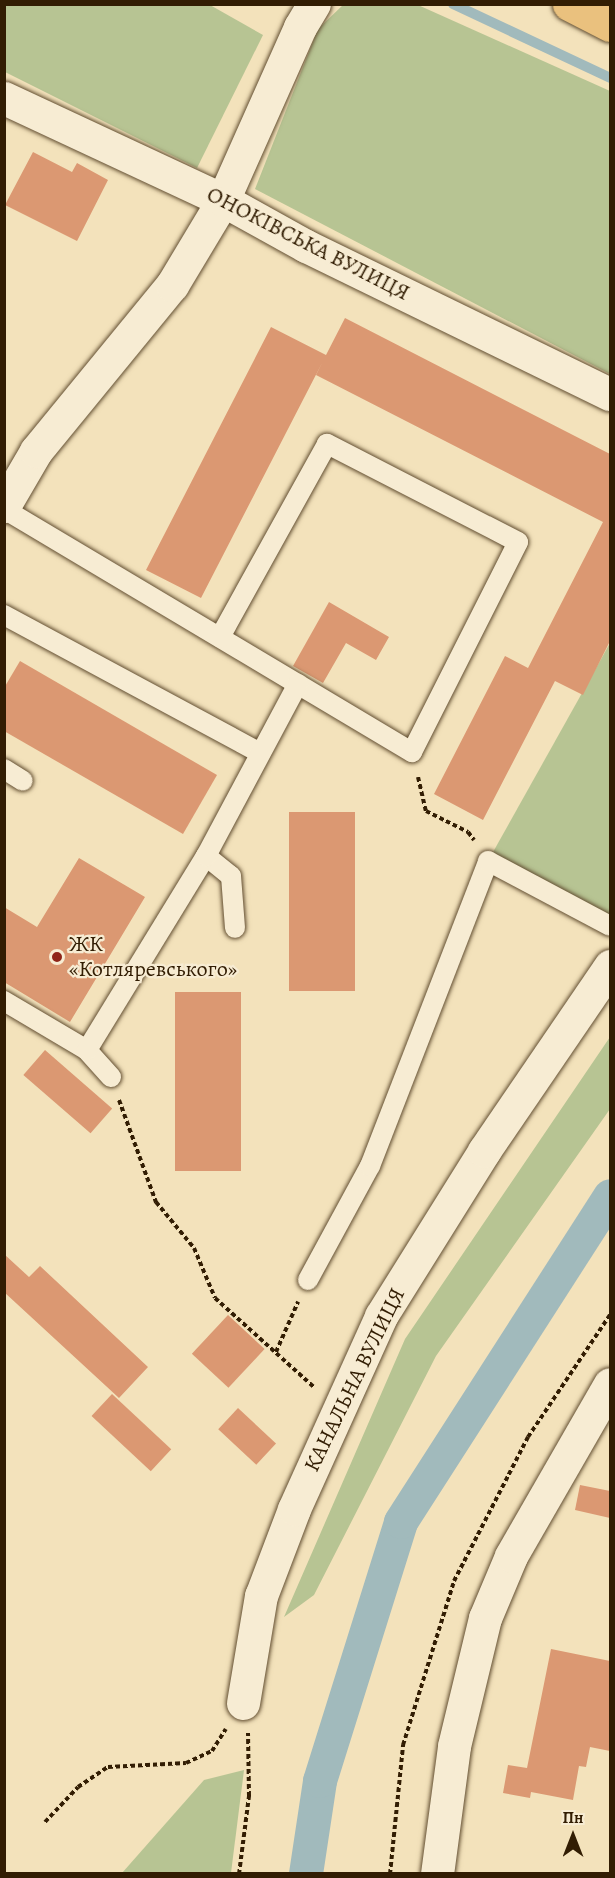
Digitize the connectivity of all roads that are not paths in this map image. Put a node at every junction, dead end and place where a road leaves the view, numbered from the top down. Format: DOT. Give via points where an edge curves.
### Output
graph roads {
  1 [pos="314,4"];
  2 [pos="569,4"];
  3 [pos="610,25"];
  4 [pos="4,98"];
  5 [pos="223,200"];
  6 [pos="610,394"];
  7 [pos="4,508"];
  8 [pos="4,615"];
  9 [pos="220,638"];
  10 [pos="298,684"];
  11 [pos="260,753"];
  12 [pos="4,770"];
  13 [pos="23,781"];
  14 [pos="206,856"];
  15 [pos="610,926"];
  16 [pos="235,928"];
  17 [pos="610,966"];
  18 [pos="4,1001"];
  19 [pos="87,1050"];
  20 [pos="111,1077"];
  21 [pos="308,1280"];
  22 [pos="610,1384"];
  23 [pos="243,1703"];
  24 [pos="437,1874"];
  1 -- 5 [label="street" via="300,27"];
  2 -- 3 [label="highway"];
  4 -- 5 [label="street, ОНОКІВСЬКА ВУЛИЦЯ"];
  5 -- 6 [label="street, ОНОКІВСЬКА ВУЛИЦЯ" via="306,246"];
  5 -- 7 [label="street" via="172,285 36,452"];
  7 -- 9 [label="lane"];
  8 -- 11 [label="lane"];
  9 -- 10 [label="lane"];
  9 -- 10 [label="lane" via="327,444 519,542 412,752"];
  10 -- 11 [label="lane"];
  11 -- 14 [label="lane"];
  12 -- 13 [label="lane"];
  14 -- 16 [label="lane" via="231,876"];
  14 -- 19 [label="lane"];
  15 -- 21 [label="lane" via="488,861 370,1166"];
  17 -- 23 [label="street, КАНАЛЬНА ВУЛИЦЯ" via="484,1151 381,1316 261,1596"];
  18 -- 19 [label="lane"];
  19 -- 20 [label="lane"];
  22 -- 24 [label="street" via="511,1556 486,1618 454,1746"];
}
